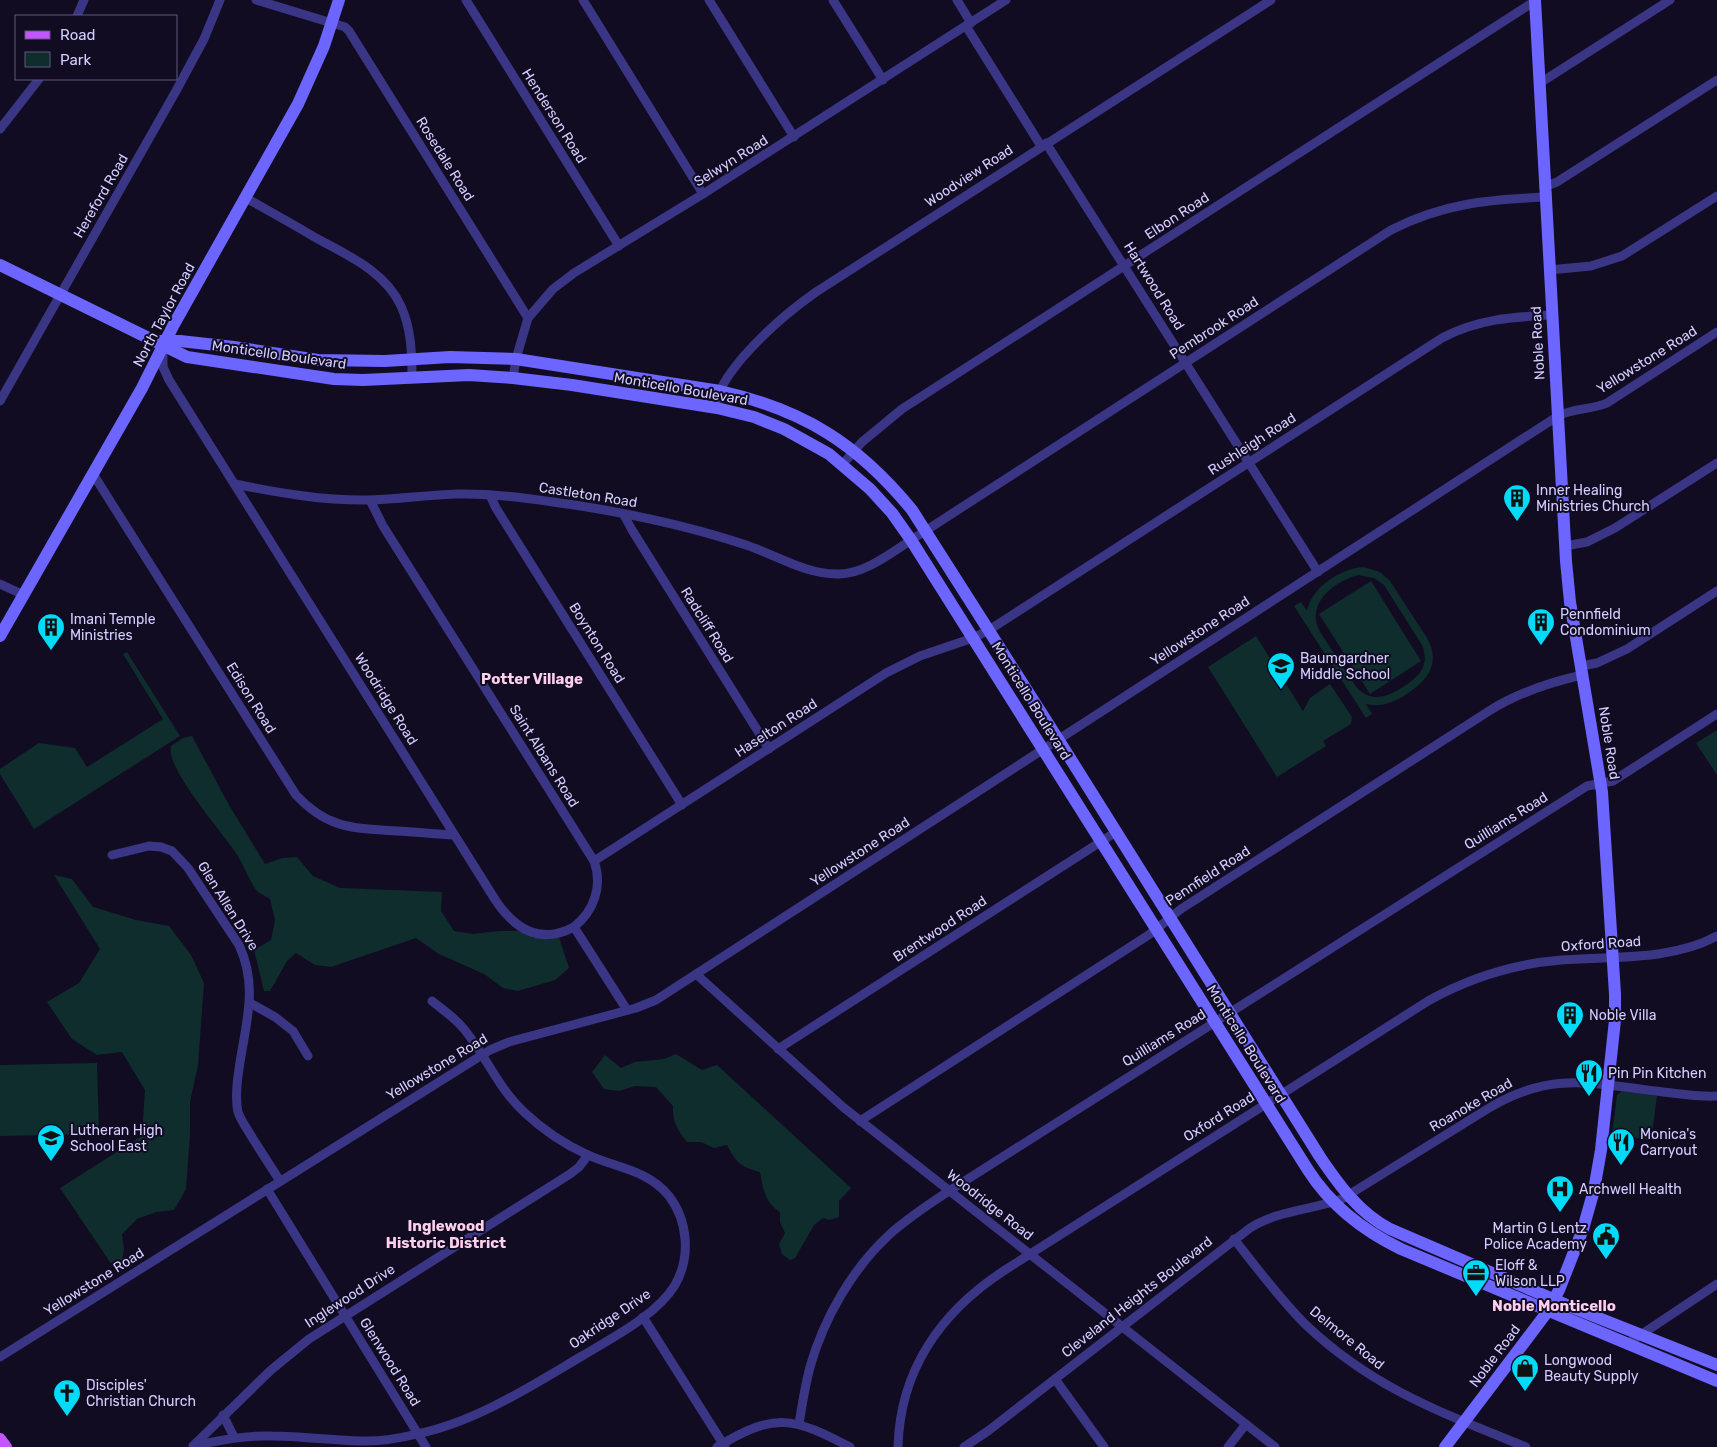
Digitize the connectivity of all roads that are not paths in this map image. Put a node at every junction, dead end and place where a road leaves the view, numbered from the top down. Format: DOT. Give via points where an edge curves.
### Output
graph roads {
  1 [pos="84,0"];
  2 [pos="220,0"];
  3 [pos="256,0"];
  4 [pos="339,0"];
  5 [pos="466,0"];
  6 [pos="583,0"];
  7 [pos="709,0"];
  8 [pos="833,0"];
  9 [pos="957,0"];
  10 [pos="1006,0"];
  11 [pos="1270,0"];
  12 [pos="1535,0"];
  13 [pos="1670,0"];
  14 [pos="77,15"];
  15 [pos="332,23"];
  16 [pos="969,24"];
  17 [pos="38,80"];
  18 [pos="883,80"];
  19 [pos="1717,80"];
  20 [pos="1540,83"];
  21 [pos="0,129"];
  22 [pos="794,137"];
  23 [pos="1044,145"];
  24 [pos="1545,192"];
  25 [pos="703,194"];
  26 [pos="1717,196"];
  27 [pos="246,198"];
  28 [pos="619,246"];
  29 [pos="0,266"];
  30 [pos="1125,266"];
  31 [pos="1549,270"];
  32 [pos="61,295"];
  33 [pos="1552,315"];
  34 [pos="528,318"];
  35 [pos="1717,332"];
  36 [pos="162,343"];
  37 [pos="412,359"];
  38 [pos="516,359"];
  39 [pos="1186,362"];
  40 [pos="412,377"];
  41 [pos="513,378"];
  42 [pos="720,391"];
  43 [pos="0,401"];
  44 [pos="717,408"];
  45 [pos="1558,416"];
  46 [pos="854,451"];
  47 [pos="1249,462"];
  48 [pos="1717,463"];
  49 [pos="842,465"];
  50 [pos="93,474"];
  51 [pos="235,484"];
  52 [pos="490,495"];
  53 [pos="370,500"];
  54 [pos="624,515"];
  55 [pos="919,535"];
  56 [pos="1565,546"];
  57 [pos="1318,572"];
  58 [pos="0,584"];
  59 [pos="1717,591"];
  60 [pos="24,595"];
  61 [pos="981,634"];
  62 [pos="0,636"];
  63 [pos="1582,671"];
  64 [pos="1717,714"];
  65 [pos="1058,740"];
  66 [pos="769,749"];
  67 [pos="1043,750"];
  68 [pos="1600,783"];
  69 [pos="682,805"];
  70 [pos="1116,832"];
  71 [pos="454,835"];
  72 [pos="1101,842"];
  73 [pos="112,855"];
  74 [pos="594,861"];
  75 [pos="1169,917"];
  76 [pos="574,927"];
  77 [pos="1156,930"];
  78 [pos="1717,936"];
  79 [pos="1613,957"];
  80 [pos="696,974"];
  81 [pos="432,1001"];
  82 [pos="250,1003"];
  83 [pos="627,1010"];
  84 [pos="1229,1012"];
  85 [pos="1214,1022"];
  86 [pos="778,1049"];
  87 [pos="481,1055"];
  88 [pos="308,1056"];
  89 [pos="1608,1085"];
  90 [pos="1281,1095"];
  91 [pos="1717,1096"];
  92 [pos="1266,1104"];
  93 [pos="860,1121"];
  94 [pos="588,1156"];
  95 [pos="280,1181"];
  96 [pos="267,1189"];
  97 [pos="949,1191"];
  98 [pos="1341,1199"];
  99 [pos="1234,1240"];
  100 [pos="1030,1254"];
  101 [pos="1506,1278"];
  102 [pos="1717,1284"];
  103 [pos="1500,1291"];
  104 [pos="1555,1299"];
  105 [pos="1548,1311"];
  106 [pos="345,1315"];
  107 [pos="1595,1316"];
  108 [pos="643,1317"];
  109 [pos="1122,1327"];
  110 [pos="1590,1328"];
  111 [pos="1640,1334"];
  112 [pos="1627,1344"];
  113 [pos="0,1357"];
  114 [pos="1717,1366"];
  115 [pos="1055,1378"];
  116 [pos="1717,1381"];
  117 [pos="223,1416"];
  118 [pos="1464,1422"];
  119 [pos="799,1424"];
  120 [pos="1246,1424"];
  121 [pos="419,1434"];
  122 [pos="234,1437"];
  123 [pos="0,1439"];
  124 [pos="975,1444"];
  125 [pos="722,1446"];
  126 [pos="6,1447"];
  127 [pos="192,1447"];
  128 [pos="426,1447"];
  129 [pos="850,1447"];
  130 [pos="898,1447"];
  131 [pos="964,1447"];
  132 [pos="1104,1447"];
  133 [pos="1228,1447"];
  134 [pos="1275,1447"];
  135 [pos="1445,1447"];
  136 [pos="1526,1447"];
  1 -- 14 [label="street"];
  2 -- 32 [label="street, Hereford Road" via="204,39 176,91"];
  3 -- 15 [label="street, Rosedale Road"];
  4 -- 15 [label="main road, North Taylor Road"];
  5 -- 28 [label="street, Henderson Road"];
  6 -- 25 [label="street"];
  7 -- 22 [label="street"];
  8 -- 18 [label="street"];
  9 -- 16 [label="street, Hartwood Road"];
  10 -- 16 [label="street, Selwyn Road"];
  11 -- 23 [label="street, Woodview Road"];
  12 -- 20 [label="main road, Noble Road"];
  12 -- 30 [label="street, Elbon Road"];
  13 -- 20 [label="street"];
  15 -- 27 [label="main road, North Taylor Road" via="298,104"];
  15 -- 34 [label="street, Rosedale Road" via="346,27 352,35"];
  16 -- 18 [label="street, Selwyn Road"];
  16 -- 23 [label="street, Hartwood Road"];
  17 -- 21 [label="street"];
  18 -- 22 [label="street, Selwyn Road"];
  19 -- 24 [label="street"];
  20 -- 24 [label="main road, Noble Road"];
  22 -- 25 [label="street, Selwyn Road"];
  23 -- 30 [label="street, Hartwood Road"];
  23 -- 42 [label="street, Woodview Road" via="825,285 756,343"];
  24 -- 31 [label="main road, Noble Road"];
  24 -- 39 [label="street, Pembrook Road" via="1470,203 1407,223 1372,242"];
  25 -- 28 [label="street, Selwyn Road"];
  26 -- 31 [label="street" via="1622,256 1591,266"];
  27 -- 36 [label="main road, North Taylor Road"];
  27 -- 37 [label="street" via="359,262 385,282 405,317"];
  28 -- 34 [label="street, Selwyn Road" via="553,289"];
  29 -- 32 [label="main road, Monticello Boulevard"];
  30 -- 39 [label="street, Hartwood Road"];
  30 -- 46 [label="street, Elbon Road" via="902,409"];
  31 -- 33 [label="main road, Noble Road"];
  32 -- 36 [label="main road, Monticello Boulevard"];
  32 -- 43 [label="street, Hereford Road"];
  33 -- 45 [label="main road, Noble Road"];
  33 -- 47 [label="street, Rushleigh Road" via="1491,320 1449,334"];
  34 -- 38 [label="street, Selwyn Road"];
  35 -- 45 [label="street, Yellowstone Road" via="1614,399"];
  36 -- 37 [label="main road, Monticello Boulevard" via="234,347 318,360"];
  36 -- 40 [label="main road, Monticello Boulevard" via="187,357 334,379"];
  36 -- 50 [label="main road, North Taylor Road"];
  36 -- 51 [label="street, Woodridge Road" via="163,367 169,380"];
  37 -- 38 [label="main road, Monticello Boulevard"];
  37 -- 40 [label="street"];
  38 -- 41 [label="street, Selwyn Road"];
  38 -- 42 [label="main road, Monticello Boulevard"];
  39 -- 47 [label="street, Hartwood Road"];
  39 -- 55 [label="street, Pembrook Road"];
  40 -- 41 [label="main road, Monticello Boulevard" via="469,375"];
  41 -- 44 [label="main road, Monticello Boulevard"];
  42 -- 44 [label="street, Woodview Road"];
  42 -- 46 [label="main road, Monticello Boulevard" via="774,406 804,419"];
  44 -- 49 [label="main road, Monticello Boulevard" via="784,429"];
  45 -- 56 [label="main road, Noble Road"];
  45 -- 57 [label="street, Yellowstone Road"];
  46 -- 49 [label="street, Elbon Road"];
  46 -- 55 [label="main road, Monticello Boulevard" via="891,485 912,510"];
  47 -- 57 [label="street, Hartwood Road"];
  47 -- 61 [label="street, Rushleigh Road"];
  48 -- 56 [label="street" via="1615,528 1587,542"];
  49 -- 55 [label="main road, Monticello Boulevard"];
  50 -- 60 [label="main road, North Taylor Road"];
  50 -- 71 [label="street, Edison Road" via="296,795 318,815 353,828"];
  51 -- 53 [label="street, Castleton Road" via="278,492"];
  51 -- 71 [label="street, Woodridge Road"];
  52 -- 53 [label="street, Castleton Road"];
  52 -- 54 [label="street, Castleton Road"];
  52 -- 69 [label="street, Boynton Road"];
  53 -- 74 [label="street, Saint Albans Road" via="383,526"];
  54 -- 55 [label="street, Castleton Road" via="676,525 746,545 808,570 839,574 862,570"];
  54 -- 66 [label="street, Radcliff Road"];
  55 -- 61 [label="main road, Monticello Boulevard"];
  55 -- 61 [label="main road, Monticello Boulevard"];
  56 -- 63 [label="main road, Noble Road" via="1569,594"];
  57 -- 65 [label="street, Yellowstone Road"];
  58 -- 60 [label="street"];
  59 -- 63 [label="street, Pennfield Road" via="1627,649"];
  60 -- 62 [label="main road, North Taylor Road"];
  61 -- 65 [label="main road, Monticello Boulevard"];
  61 -- 66 [label="street, Haselton Road" via="920,656 886,673"];
  61 -- 67 [label="main road, Monticello Boulevard"];
  63 -- 68 [label="main road, Noble Road"];
  63 -- 75 [label="street, Pennfield Road" via="1498,705"];
  64 -- 68 [label="street, Quilliams Road" via="1613,781"];
  65 -- 67 [label="street, Yellowstone Road"];
  65 -- 70 [label="main road, Monticello Boulevard"];
  66 -- 69 [label="street, Haselton Road"];
  67 -- 72 [label="main road, Monticello Boulevard"];
  67 -- 80 [label="street, Yellowstone Road"];
  68 -- 79 [label="main road, Noble Road"];
  68 -- 84 [label="street, Quilliams Road" via="1588,785"];
  69 -- 74 [label="street, Haselton Road"];
  70 -- 72 [label="street, Brentwood Road"];
  70 -- 75 [label="main road, Monticello Boulevard"];
  71 -- 76 [label="street, Woodridge Road" via="496,901 515,924 543,934 561,933"];
  72 -- 77 [label="main road, Monticello Boulevard"];
  72 -- 86 [label="street, Brentwood Road"];
  73 -- 82 [label="street, Glen Allen Drive" via="149,846 161,847 178,856 242,952 248,971"];
  74 -- 76 [label="street, Saint Albans Road" via="598,880 594,900 587,915"];
  75 -- 77 [label="street, Pennfield Road"];
  75 -- 84 [label="main road, Monticello Boulevard"];
  76 -- 83 [label="street"];
  77 -- 85 [label="main road, Monticello Boulevard"];
  77 -- 93 [label="street, Pennfield Road"];
  78 -- 79 [label="street, Oxford Road" via="1681,950"];
  79 -- 89 [label="main road, Noble Road" via="1615,1020"];
  79 -- 90 [label="street, Oxford Road" via="1528,964 1464,983 1422,1005"];
  80 -- 83 [label="street, Yellowstone Road" via="656,1000"];
  80 -- 86 [label="street, Woodridge Road"];
  81 -- 87 [label="street, Oakridge Drive" via="461,1025"];
  82 -- 88 [label="street" via="293,1031"];
  82 -- 95 [label="street, Glen Allen Drive" via="237,1109"];
  83 -- 87 [label="street, Yellowstone Road" via="508,1042"];
  84 -- 85 [label="street, Quilliams Road"];
  84 -- 90 [label="main road, Monticello Boulevard"];
  85 -- 92 [label="main road, Monticello Boulevard"];
  85 -- 97 [label="street, Quilliams Road"];
  86 -- 93 [label="street, Woodridge Road"];
  87 -- 94 [label="street, Oakridge Drive" via="523,1112"];
  87 -- 95 [label="street, Yellowstone Road"];
  89 -- 91 [label="street, Roanoke Road"];
  89 -- 98 [label="street, Roanoke Road" via="1558,1083 1514,1094"];
  89 -- 104 [label="main road, Noble Road" via="1594,1190 1583,1230"];
  90 -- 92 [label="street, Oxford Road"];
  90 -- 98 [label="main road, Monticello Boulevard" via="1320,1157"];
  92 -- 98 [label="main road, Monticello Boulevard" via="1314,1179"];
  92 -- 100 [label="street, Oxford Road"];
  93 -- 97 [label="street, Woodridge Road"];
  94 -- 106 [label="street, Inglewood Drive" via="570,1174"];
  94 -- 108 [label="street, Oakridge Drive" via="651,1179 670,1198 682,1221 685,1252 678,1278 665,1298"];
  95 -- 96 [label="street, Yellowstone Road"];
  96 -- 106 [label="street, Glenwood Road"];
  96 -- 113 [label="street, Yellowstone Road"];
  97 -- 100 [label="street, Woodridge Road"];
  97 -- 119 [label="street, Quilliams Road" via="891,1233 852,1278 814,1353"];
  98 -- 99 [label="street, Cleveland Heights Boulevard" via="1270,1217"];
  98 -- 101 [label="main road, Monticello Boulevard" via="1382,1225"];
  98 -- 103 [label="main road, Monticello Boulevard" via="1355,1222 1382,1240"];
  99 -- 109 [label="street, Cleveland Heights Boulevard"];
  99 -- 118 [label="street, Delmore Road" via="1284,1302 1338,1353 1386,1386"];
  100 -- 109 [label="street, Woodridge Road"];
  100 -- 130 [label="street, Oxford Road" via="976,1290 938,1331 912,1378"];
  101 -- 103 [label="main road"];
  101 -- 104 [label="main road, Monticello Boulevard"];
  102 -- 111 [label="street"];
  103 -- 105 [label="main road, Monticello Boulevard"];
  104 -- 105 [label="main road, Noble Road"];
  104 -- 107 [label="main road, Monticello Boulevard"];
  105 -- 110 [label="main road, Monticello Boulevard"];
  105 -- 118 [label="main road, Noble Road"];
  106 -- 117 [label="street, Inglewood Drive" via="289,1355"];
  106 -- 121 [label="street, Glenwood Road"];
  107 -- 110 [label="main road"];
  107 -- 111 [label="main road, Monticello Boulevard"];
  108 -- 121 [label="street, Oakridge Drive" via="522,1392 460,1421"];
  108 -- 125 [label="street"];
  109 -- 115 [label="street, Cleveland Heights Boulevard"];
  109 -- 120 [label="street, Woodridge Road"];
  110 -- 112 [label="main road, Monticello Boulevard"];
  111 -- 112 [label="street"];
  111 -- 114 [label="main road, Monticello Boulevard"];
  112 -- 116 [label="main road, Monticello Boulevard"];
  115 -- 124 [label="street, Cleveland Heights Boulevard"];
  115 -- 132 [label="street"];
  117 -- 122 [label="street"];
  117 -- 127 [label="street, Inglewood Drive"];
  118 -- 135 [label="main road, Noble Road"];
  118 -- 136 [label="street, Delmore Road"];
  119 -- 125 [label="street" via="759,1426 743,1431"];
  119 -- 129 [label="street"];
  120 -- 133 [label="street"];
  120 -- 134 [label="street, Woodridge Road"];
  121 -- 122 [label="street, Oakridge Drive" via="364,1441"];
  121 -- 128 [label="street, Glenwood Road"];
  122 -- 127 [label="street, Oakridge Drive"];
  123 -- 126 [label="main road"];
  124 -- 131 [label="street, Cleveland Heights Boulevard"];
}
